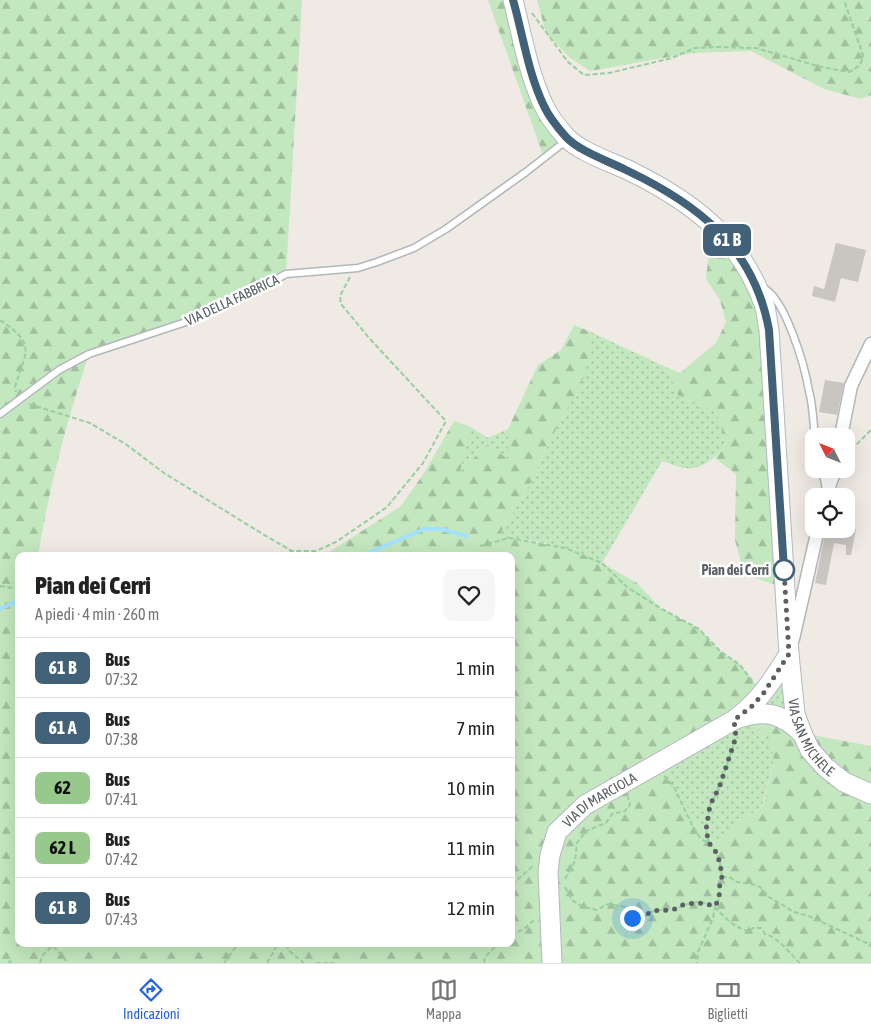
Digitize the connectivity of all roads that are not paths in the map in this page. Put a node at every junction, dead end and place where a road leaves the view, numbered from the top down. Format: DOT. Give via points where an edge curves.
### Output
graph roads {
  1 [pos="520,4"];
  2 [pos="568,139"];
  3 [pos="756,285"];
  4 [pos="871,344"];
  5 [pos="0,414"];
  6 [pos="814,428"];
  7 [pos="843,428"];
  8 [pos="816,538"];
  9 [pos="789,654"];
  10 [pos="734,720"];
  11 [pos="802,733"];
  12 [pos="871,794"];
  13 [pos="552,963"];
  1 -- 2 [label="main road, VIA SAN MICHELE" via="529,63 544,106"];
  2 -- 3 [label="main road, VIA SAN MICHELE" via="661,186 688,204 723,234"];
  2 -- 5 [label="lane, VIA DELLA FABBRICA" via="446,229 414,248 358,268 286,274 192,320 89,354 59,370"];
  3 -- 6 [label="lane" via="774,297 787,321 810,392"];
  3 -- 9 [label="main road, VIA SAN MICHELE" via="769,330"];
  4 -- 7 [label="street" via="851,386"];
  8 -- 9 [label="street"];
  9 -- 10 [label="main road, VIA DI MARCIOLA" via="763,694"];
  9 -- 11 [label="main road, VIA SAN MICHELE" via="795,714"];
  10 -- 11 [label="main road, VIA DI MARCIOLA" via="764,713 781,717"];
  10 -- 13 [label="main road, VIA DI MARCIOLA" via="586,805 557,832 550,855"];
  11 -- 12 [label="main road, VIA SAN MICHELE" via="810,750 825,766 844,782"];
}
